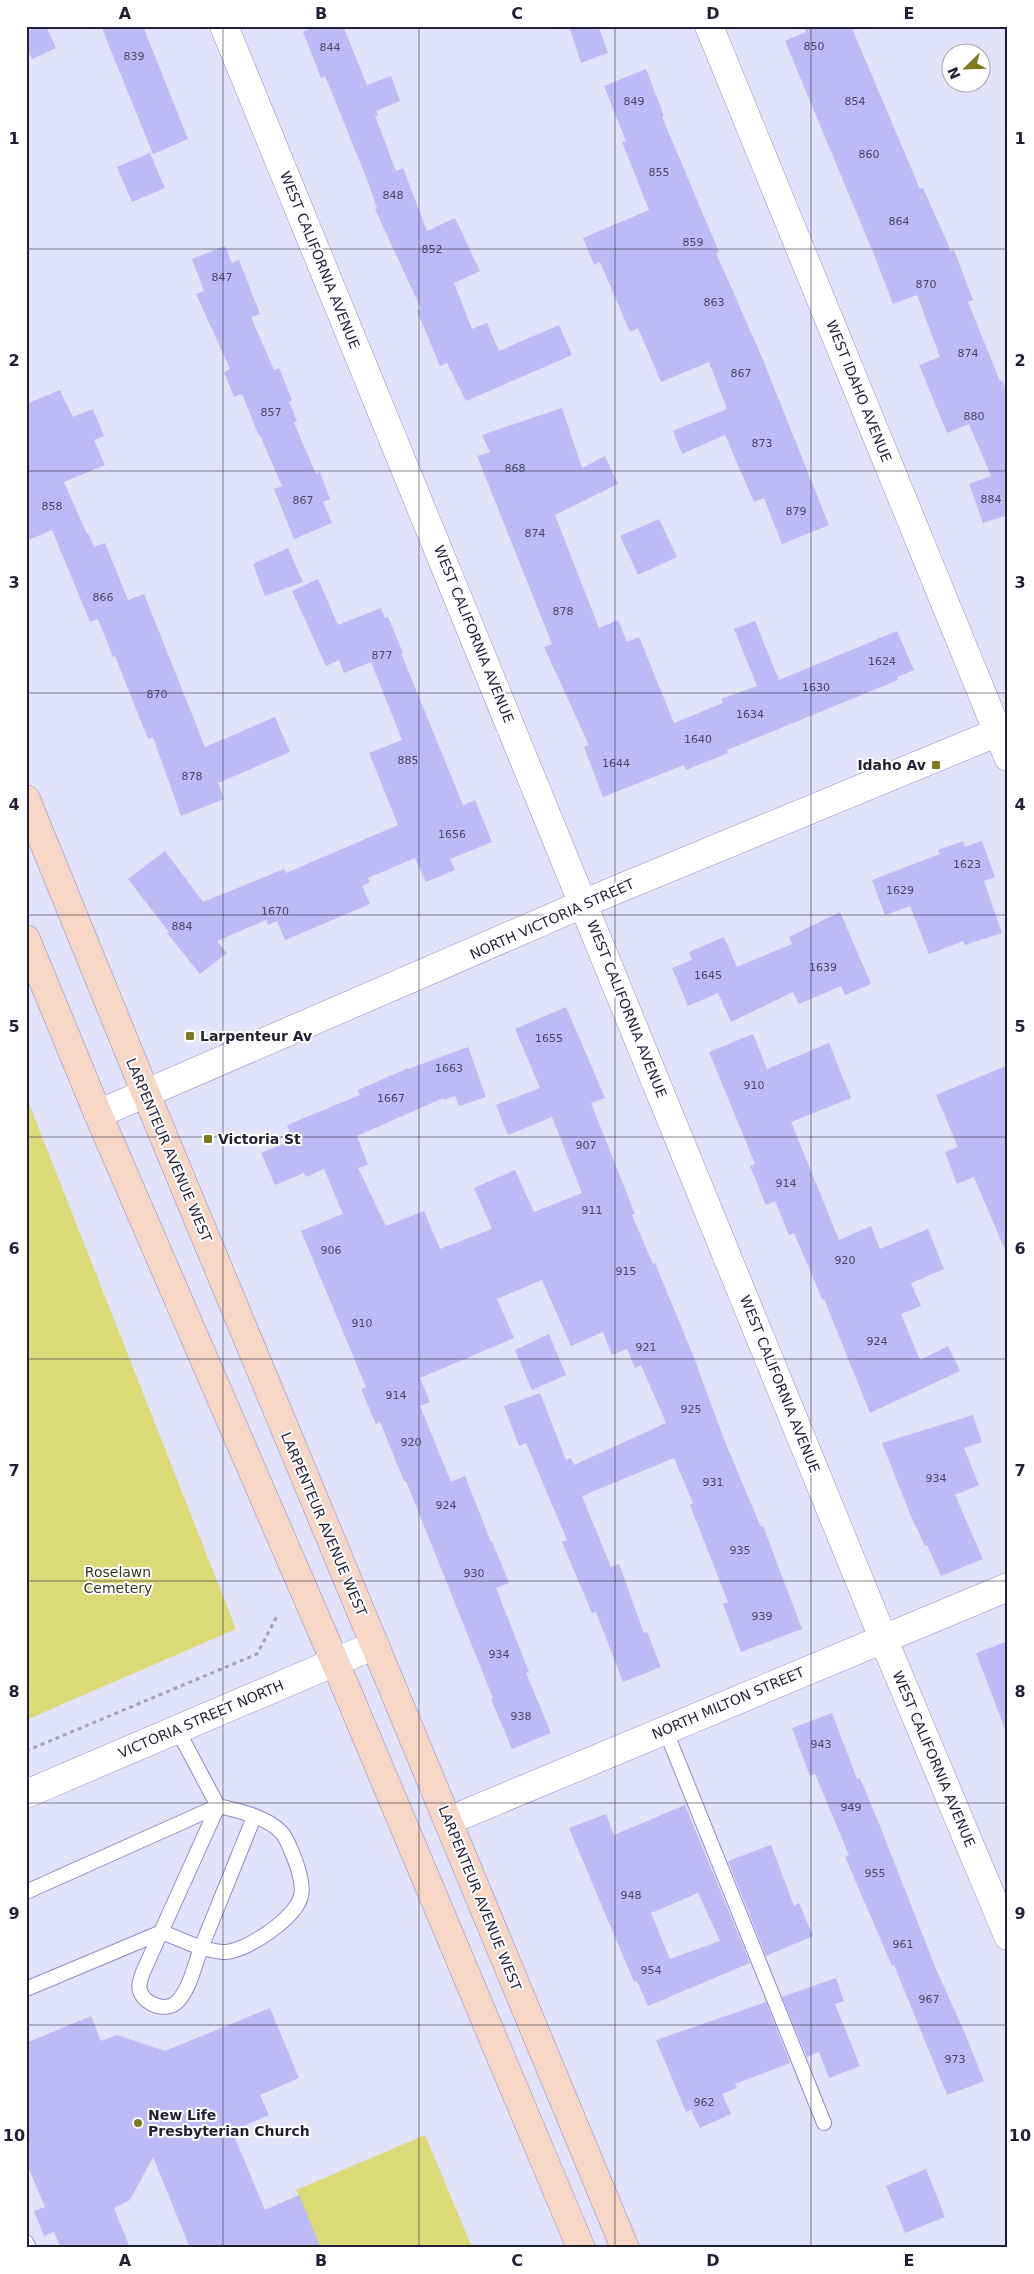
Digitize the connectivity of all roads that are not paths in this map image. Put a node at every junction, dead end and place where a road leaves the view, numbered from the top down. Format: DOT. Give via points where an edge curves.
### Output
graph roads {
  1 [pos="224,26"];
  2 [pos="709,26"];
  3 [pos="1004,739"];
  4 [pos="26,799"];
  5 [pos="585,905"];
  6 [pos="26,939"];
  7 [pos="146,1094"];
  8 [pos="98,1114"];
  9 [pos="1008,1586"];
  10 [pos="884,1638"];
  11 [pos="375,1645"];
  12 [pos="335,1662"];
  13 [pos="177,1729"];
  14 [pos="665,1730"];
  15 [pos="26,1794"];
  16 [pos="218,1806"];
  17 [pos="254,1817"];
  18 [pos="448,1821"];
  19 [pos="26,1892"];
  20 [pos="162,1932"];
  21 [pos="1008,1936"];
  22 [pos="201,1948"];
  23 [pos="26,1990"];
  24 [pos="824,2123"];
  25 [pos="26,2242"];
  26 [pos="29,2248"];
  27 [pos="581,2248"];
  28 [pos="625,2248"];
  1 -- 5 [label="street, WEST CALIFORNIA AVENUE"];
  2 -- 3 [label="street, WEST IDAHO AVENUE"];
  3 -- 5 [label="street, NORTH VICTORIA STREET"];
  4 -- 7 [label="main road, LARPENTEUR AVENUE WEST"];
  5 -- 7 [label="street, NORTH VICTORIA STREET"];
  5 -- 10 [label="street, WEST CALIFORNIA AVENUE"];
  6 -- 8 [label="main road"];
  7 -- 8 [label="street, NORTH VICTORIA STREET"];
  7 -- 11 [label="main road, LARPENTEUR AVENUE WEST"];
  8 -- 12 [label="main road"];
  9 -- 10 [label="street, NORTH MILTON STREET"];
  10 -- 14 [label="street, NORTH MILTON STREET"];
  10 -- 21 [label="street, WEST CALIFORNIA AVENUE"];
  11 -- 12 [label="street, VICTORIA STREET NORTH"];
  11 -- 18 [label="main road, LARPENTEUR AVENUE WEST"];
  12 -- 13 [label="street, VICTORIA STREET NORTH"];
  12 -- 27 [label="main road"];
  13 -- 15 [label="street, VICTORIA STREET NORTH"];
  13 -- 16 [label="lane"];
  14 -- 18 [label="street, NORTH MILTON STREET"];
  14 -- 24 [label="lane"];
  16 -- 17 [label="lane"];
  16 -- 19 [label="lane"];
  16 -- 20 [label="lane"];
  17 -- 22 [label="lane"];
  17 -- 22 [label="lane" via="274,1826 288,1842 302,1884 301,1897 278,1926 252,1942 224,1952"];
  18 -- 28 [label="main road, LARPENTEUR AVENUE WEST"];
  20 -- 22 [label="lane"];
  20 -- 22 [label="lane" via="139,1985 147,2001 160,2007 178,2001"];
  20 -- 23 [label="lane"];
  25 -- 26 [label="lane"];
}
